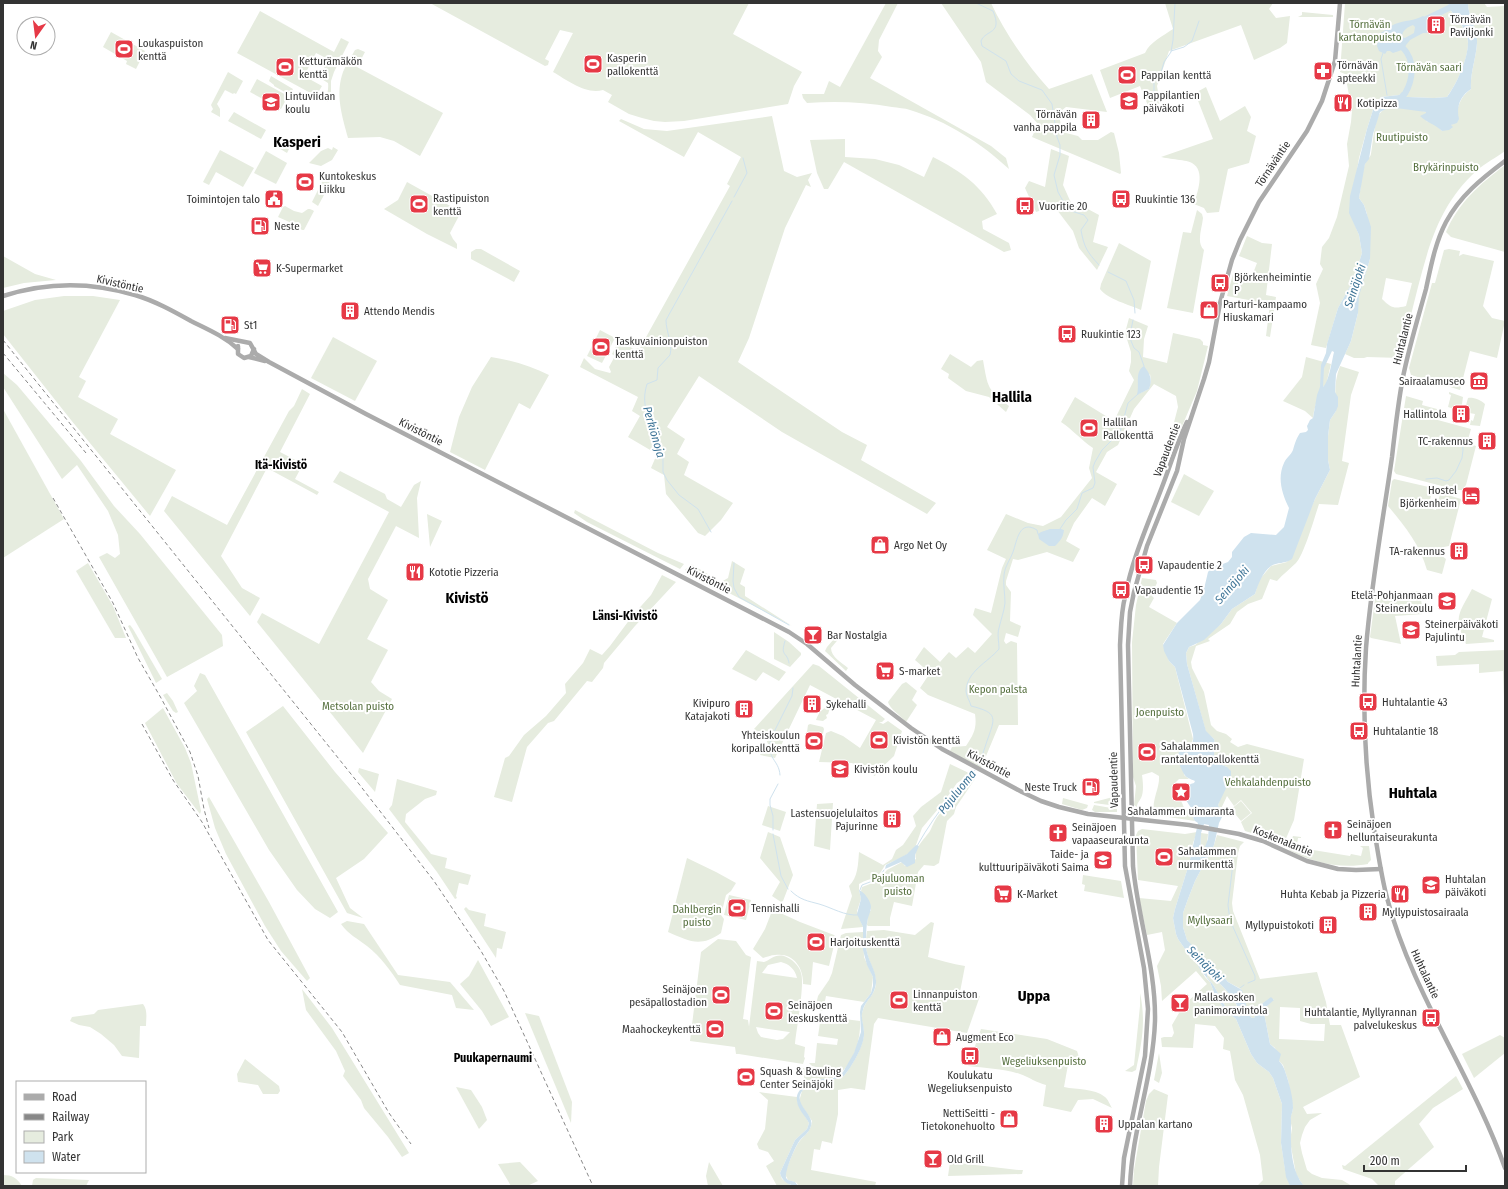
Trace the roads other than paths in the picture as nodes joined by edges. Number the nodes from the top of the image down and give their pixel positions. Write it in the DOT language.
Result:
graph roads {
  1 [pos="1340,3"];
  2 [pos="1505,161"];
  3 [pos="3,296"];
  4 [pos="1214,335"];
  5 [pos="225,338"];
  6 [pos="242,342"];
  7 [pos="238,349"];
  8 [pos="254,349"];
  9 [pos="249,357"];
  10 [pos="269,362"];
  11 [pos="1194,406"];
  12 [pos="1124,818"];
  13 [pos="1131,818"];
  14 [pos="1381,869"];
  15 [pos="1505,1168"];
  16 [pos="1122,1186"];
  17 [pos="1130,1186"];
  1 -- 4 [label="main road, Törnäväntie"];
  2 -- 14 [label="main road, Huhtalantie"];
  3 -- 5 [label="main road, Kivistöntie"];
  4 -- 11 [label="main road, Vapaudentie"];
  5 -- 6 [label="main road, Kivistöntie"];
  5 -- 7 [label="main road, Kivistöntie"];
  6 -- 7 [label="main road"];
  6 -- 8 [label="main road"];
  7 -- 9 [label="main road"];
  8 -- 9 [label="main road"];
  8 -- 10 [label="main road, Kivistöntie"];
  9 -- 10 [label="main road, Kivistöntie"];
  10 -- 12 [label="main road, Kivistöntie"];
  11 -- 12 [label="main road, Vapaudentie"];
  11 -- 13 [label="main road, Vapaudentie"];
  12 -- 13 [label="main road, Kivistöntie"];
  12 -- 16 [label="main road, Vapaudentie"];
  13 -- 14 [label="main road, Koskenalantie"];
  13 -- 17 [label="main road, Vapaudentie"];
  14 -- 15 [label="main road, Huhtalantie"];
}
